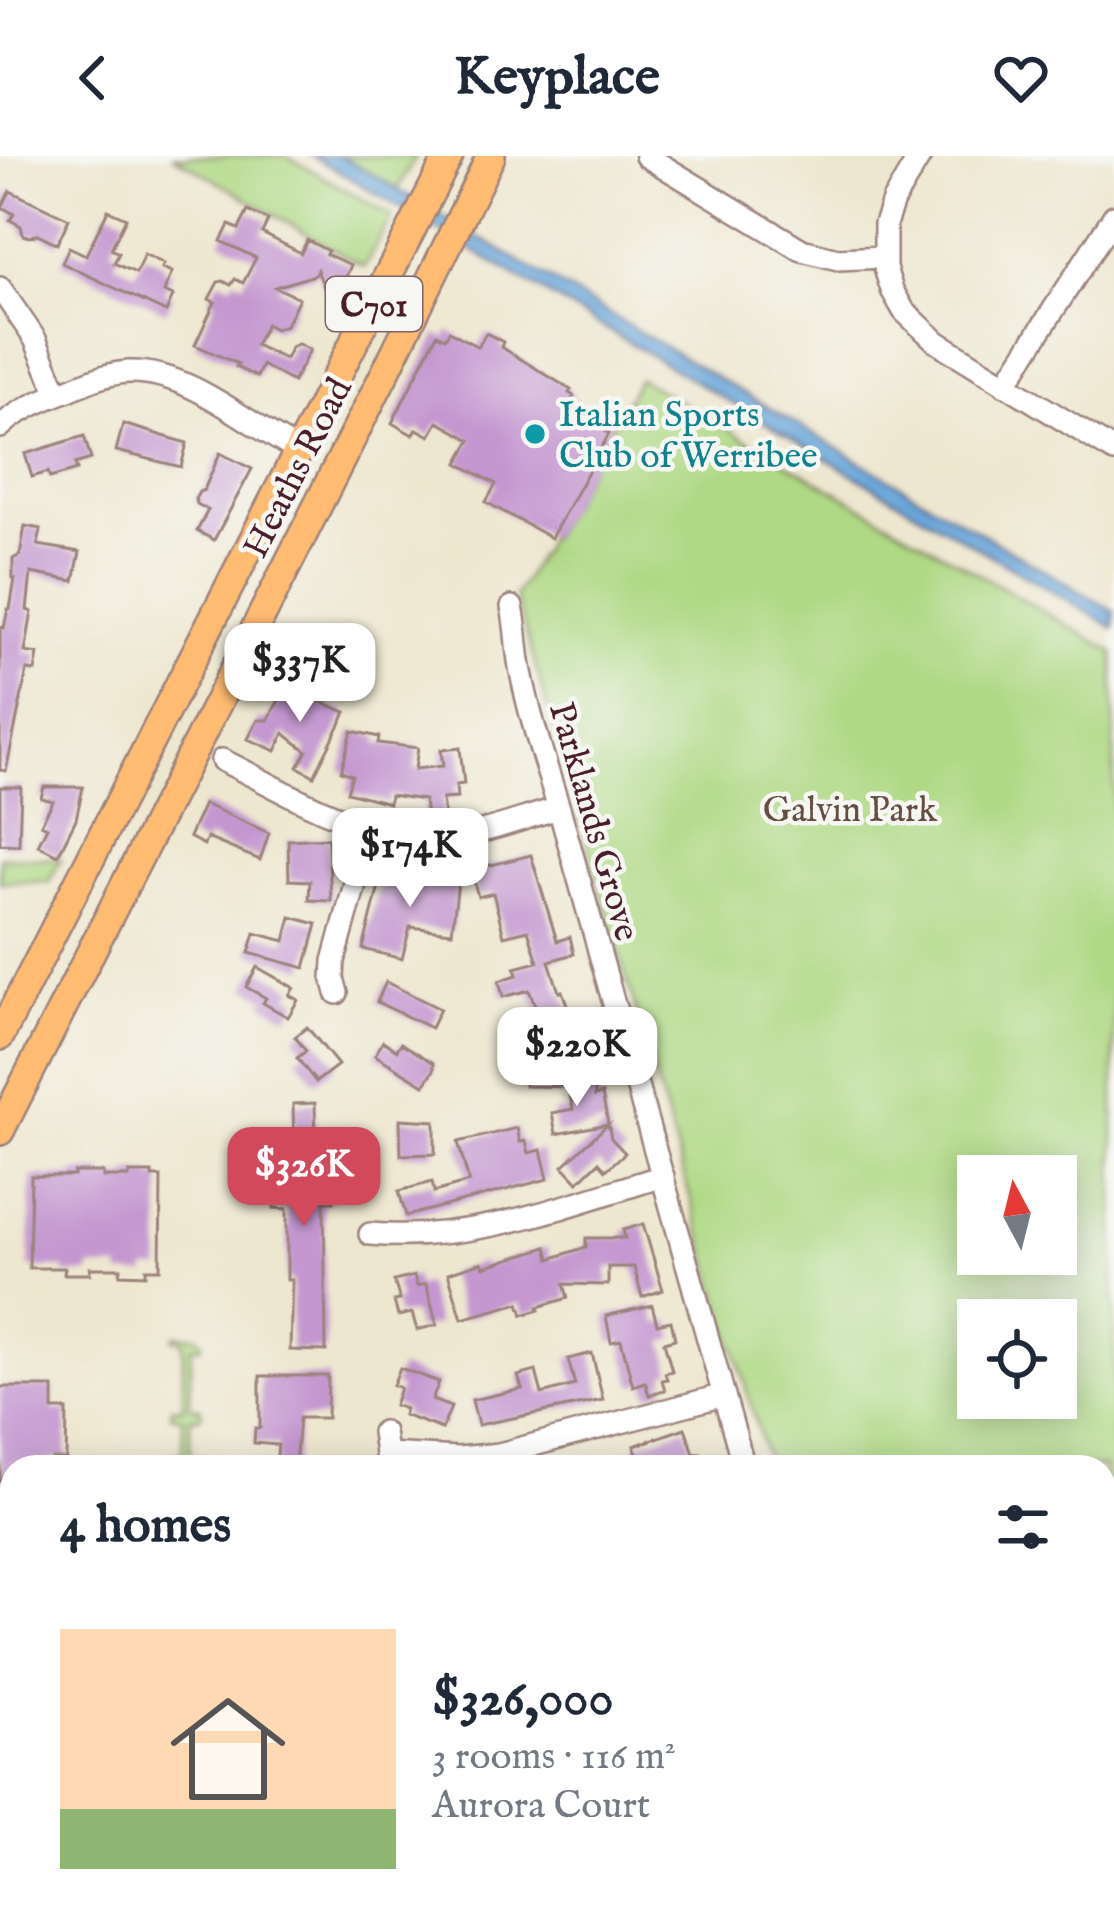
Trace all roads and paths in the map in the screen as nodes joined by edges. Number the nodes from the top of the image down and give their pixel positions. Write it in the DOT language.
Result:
graph roads {
  1 [pos="449,156"];
  2 [pos="491,156"];
  3 [pos="646,156"];
  4 [pos="920,156"];
  5 [pos="1114,216"];
  6 [pos="884,257"];
  7 [pos="0,288"];
  8 [pos="1005,385"];
  9 [pos="58,394"];
  10 [pos="0,427"];
  11 [pos="302,446"];
  12 [pos="1114,451"];
  13 [pos="338,465"];
  14 [pos="512,607"];
  15 [pos="222,760"];
  16 [pos="560,808"];
  17 [pos="370,830"];
  18 [pos="337,993"];
  19 [pos="0,1036"];
  20 [pos="0,1131"];
  21 [pos="663,1176"];
  22 [pos="370,1234"];
  23 [pos="724,1395"];
  24 [pos="383,1432"];
  25 [pos="404,1455"];
  26 [pos="489,1455"];
  27 [pos="741,1455"];
  1 -- 11 [label="main road, Heaths Road / C701"];
  2 -- 13 [label="main road, Heaths Road / C701"];
  3 -- 6 [label="street"];
  4 -- 6 [label="street"];
  5 -- 8 [label="street"];
  6 -- 8 [label="street"];
  7 -- 9 [label="street"];
  8 -- 12 [label="street"];
  9 -- 10 [label="street"];
  9 -- 11 [label="street"];
  11 -- 13 [label="main road"];
  11 -- 19 [label="main road, Heaths Road / C701"];
  13 -- 20 [label="main road, Heaths Road / C701"];
  14 -- 16 [label="street, Parklands Grove"];
  15 -- 17 [label="street"];
  16 -- 17 [label="street"];
  16 -- 21 [label="street, Parklands Grove"];
  17 -- 18 [label="street"];
  21 -- 22 [label="street"];
  21 -- 23 [label="street, Parklands Grove"];
  23 -- 26 [label="street"];
  23 -- 27 [label="street, Parklands Grove"];
  24 -- 25 [label="street"];
}
